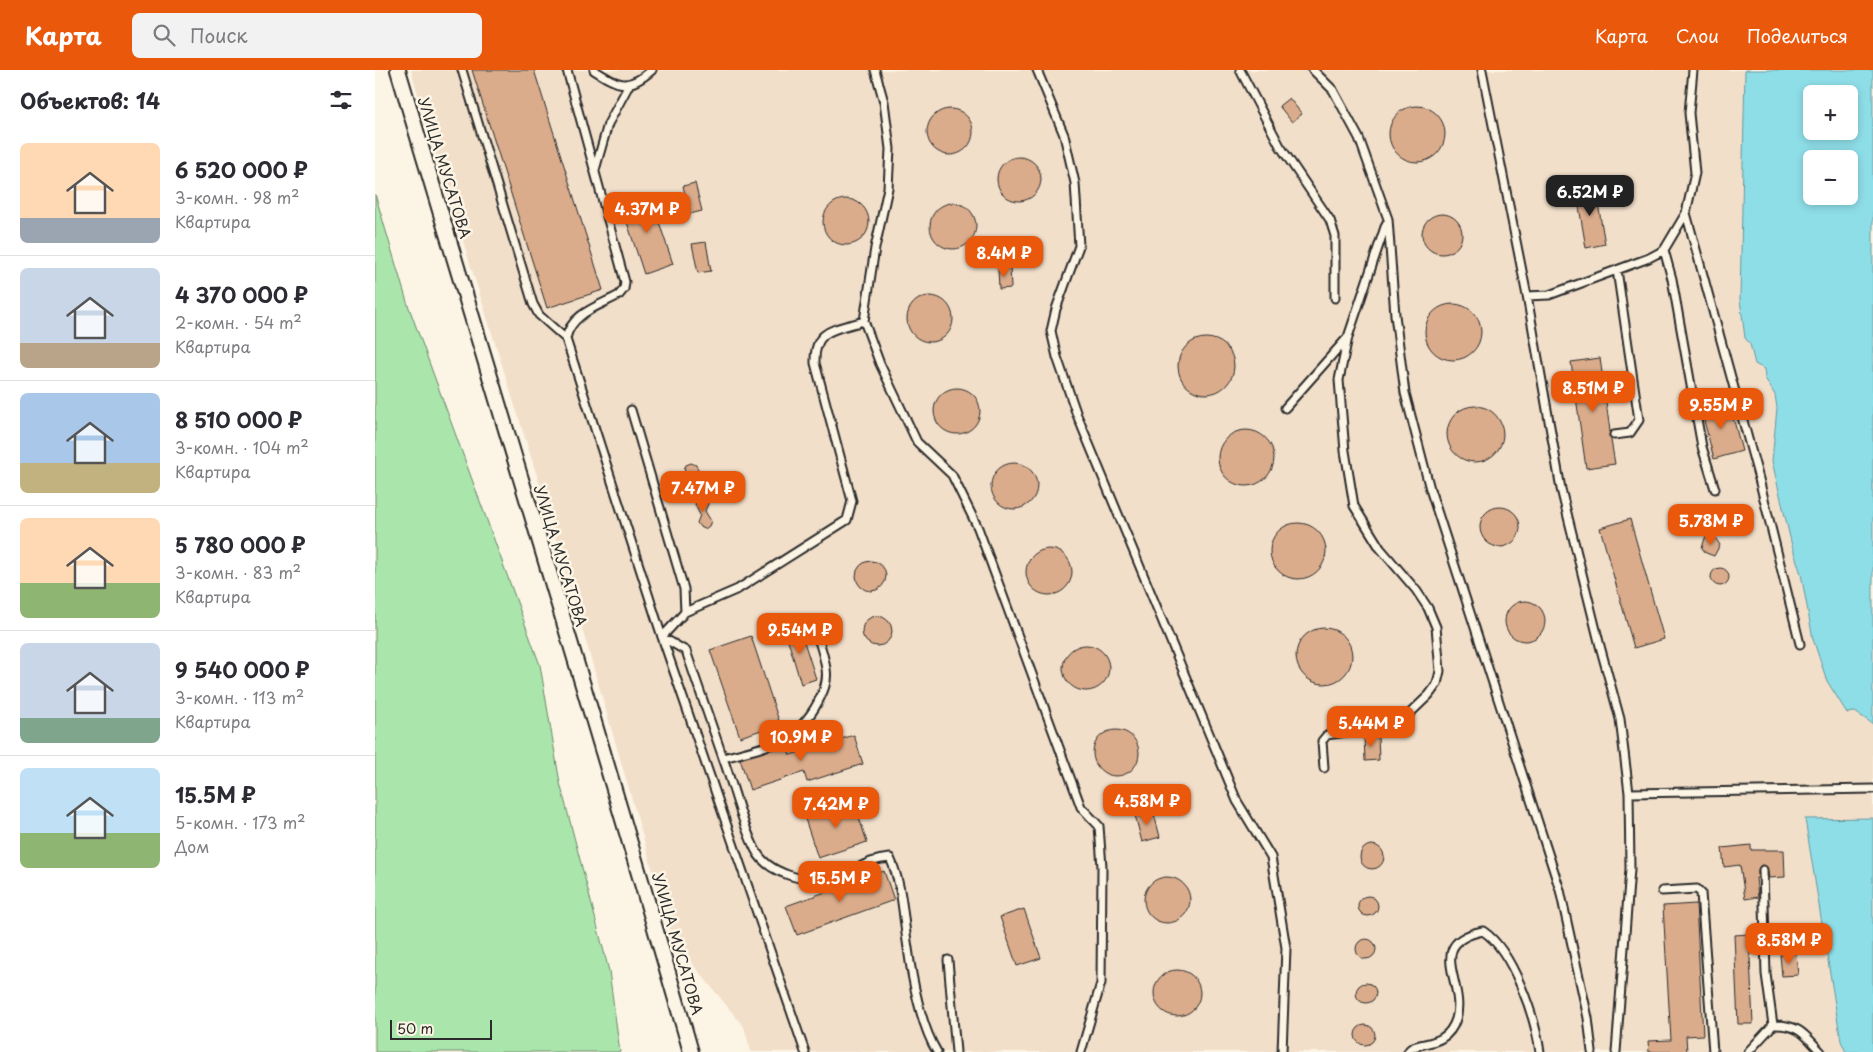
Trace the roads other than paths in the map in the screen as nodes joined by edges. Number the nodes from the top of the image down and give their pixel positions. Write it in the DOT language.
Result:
graph roads {
  1 [pos="398,70"];
  2 [pos="462,70"];
  3 [pos="567,70"];
  4 [pos="594,70"];
  5 [pos="652,70"];
  6 [pos="875,70"];
  7 [pos="1037,70"];
  8 [pos="1240,70"];
  9 [pos="1313,70"];
  10 [pos="1482,70"];
  11 [pos="1693,70"];
  12 [pos="629,85"];
  13 [pos="595,170"];
  14 [pos="1686,213"];
  15 [pos="1388,219"];
  16 [pos="1663,250"];
  17 [pos="1617,270"];
  18 [pos="1527,296"];
  19 [pos="1335,298"];
  20 [pos="864,321"];
  21 [pos="1348,337"];
  22 [pos="565,339"];
  23 [pos="1285,408"];
  24 [pos="631,410"];
  25 [pos="1614,435"];
  26 [pos="1715,489"];
  27 [pos="685,612"];
  28 [pos="812,621"];
  29 [pos="662,637"];
  30 [pos="1800,644"];
  31 [pos="723,758"];
  32 [pos="1324,768"];
  33 [pos="1873,789"];
  34 [pos="1629,793"];
  35 [pos="1763,870"];
  36 [pos="1661,891"];
  37 [pos="948,960"];
  38 [pos="1773,1025"];
  39 [pos="691,1052"];
  40 [pos="805,1052"];
  41 [pos="937,1052"];
  42 [pos="957,1052"];
  43 [pos="1081,1052"];
  44 [pos="1282,1052"];
  45 [pos="1408,1052"];
  46 [pos="1540,1052"];
  47 [pos="1591,1052"];
  48 [pos="1616,1052"];
  49 [pos="1713,1052"];
  50 [pos="1747,1052"];
  51 [pos="1821,1052"];
  1 -- 39 [label="street, УЛИЦА МУСАТОВА"];
  2 -- 22 [label="lane"];
  3 -- 13 [label="lane"];
  4 -- 12 [label="lane"];
  5 -- 12 [label="lane"];
  6 -- 20 [label="lane"];
  7 -- 44 [label="lane"];
  8 -- 19 [label="lane"];
  9 -- 15 [label="lane"];
  10 -- 18 [label="lane"];
  11 -- 14 [label="lane"];
  12 -- 13 [label="lane"];
  13 -- 22 [label="lane"];
  14 -- 16 [label="lane"];
  14 -- 30 [label="lane"];
  15 -- 21 [label="lane"];
  15 -- 47 [label="lane"];
  16 -- 17 [label="lane"];
  16 -- 26 [label="lane"];
  17 -- 18 [label="lane"];
  17 -- 25 [label="lane"];
  18 -- 34 [label="lane"];
  20 -- 27 [label="lane"];
  20 -- 43 [label="lane"];
  21 -- 23 [label="lane"];
  21 -- 32 [label="lane"];
  22 -- 29 [label="lane"];
  24 -- 27 [label="lane"];
  27 -- 29 [label="lane"];
  28 -- 31 [label="lane"];
  29 -- 31 [label="lane"];
  29 -- 40 [label="lane"];
  31 -- 41 [label="lane"];
  33 -- 34 [label="lane"];
  34 -- 48 [label="lane"];
  35 -- 38 [label="lane"];
  36 -- 49 [label="lane"];
  37 -- 42 [label="lane"];
  38 -- 50 [label="lane"];
  38 -- 51 [label="lane"];
  45 -- 46 [label="lane"];
}
